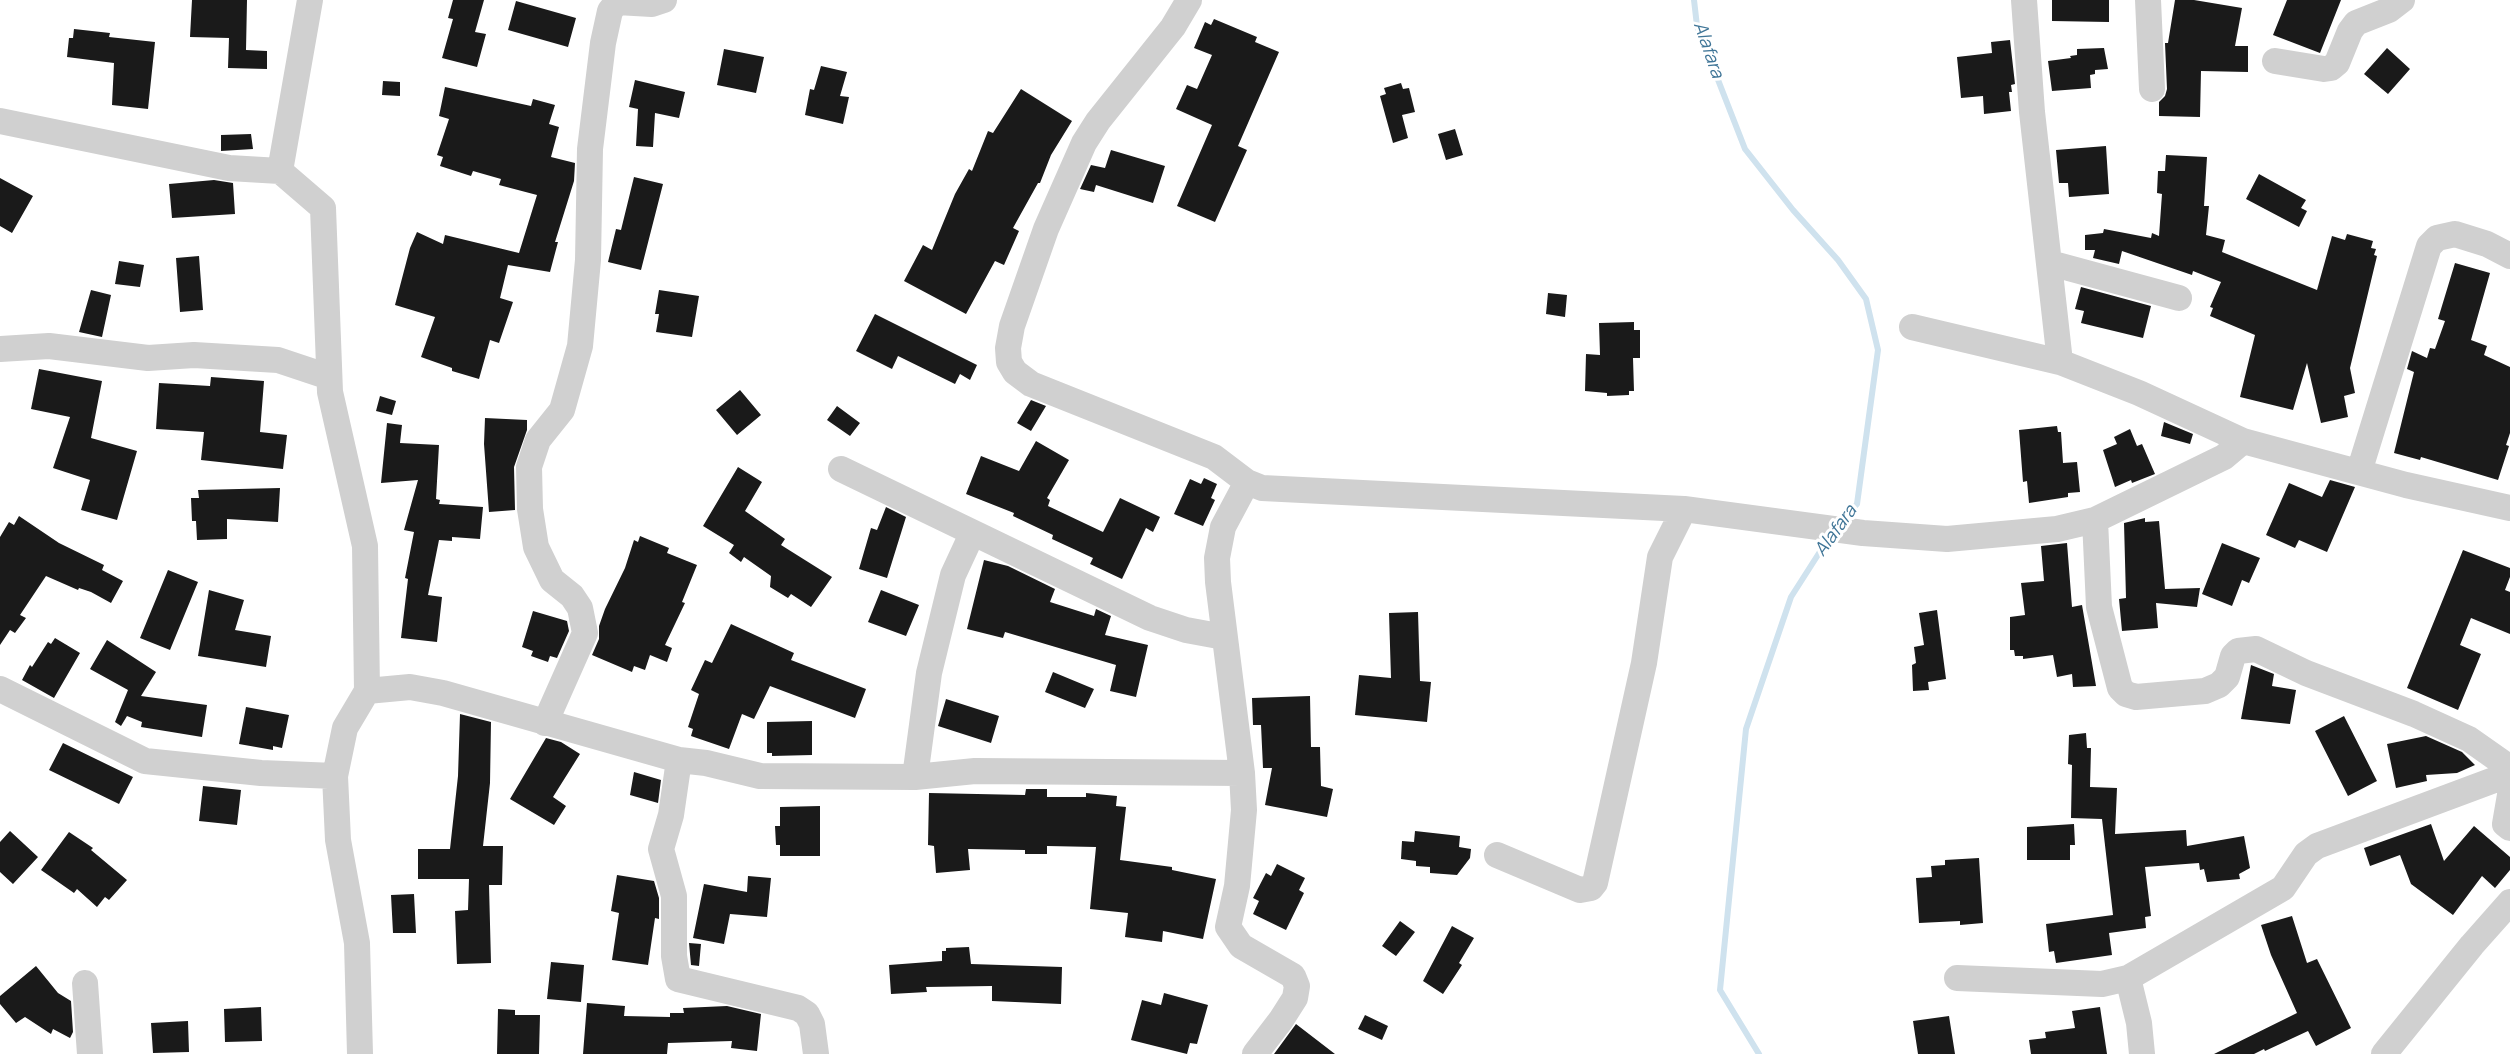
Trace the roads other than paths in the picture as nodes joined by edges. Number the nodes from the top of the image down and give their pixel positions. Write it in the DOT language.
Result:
graph roads {
  1 [pos="310,0"];
  2 [pos="664,0"];
  3 [pos="1189,0"];
  4 [pos="2024,0"];
  5 [pos="2148,0"];
  6 [pos="2402,0"];
  7 [pos="2275,61"];
  8 [pos="2152,89"];
  9 [pos="0,121"];
  10 [pos="280,171"];
  11 [pos="2510,256"];
  12 [pos="2050,263"];
  13 [pos="2179,298"];
  14 [pos="1912,327"];
  15 [pos="0,349"];
  16 [pos="2060,362"];
  17 [pos="329,376"];
  18 [pos="2243,441"];
  19 [pos="841,470"];
  20 [pos="2359,472"];
  21 [pos="1247,482"];
  22 [pos="2510,508"];
  23 [pos="1684,509"];
  24 [pos="2095,520"];
  25 [pos="972,534"];
  26 [pos="1224,638"];
  27 [pos="0,689"];
  28 [pos="368,691"];
  29 [pos="545,723"];
  30 [pos="679,760"];
  31 [pos="2510,768"];
  32 [pos="1242,773"];
  33 [pos="2510,774"];
  34 [pos="335,776"];
  35 [pos="915,777"];
  36 [pos="2510,795"];
  37 [pos="2510,828"];
  38 [pos="1497,855"];
  39 [pos="2510,902"];
  40 [pos="1957,978"];
  41 [pos="2128,978"];
  42 [pos="85,983"];
  43 [pos="90,1054"];
  44 [pos="360,1054"];
  45 [pos="816,1054"];
  46 [pos="1255,1054"];
  47 [pos="2142,1054"];
  48 [pos="2384,1054"];
  1 -- 10 [label="street"];
  2 -- 29 [label="street"];
  3 -- 21 [label="street"];
  4 -- 12 [label="street"];
  5 -- 8 [label="street"];
  6 -- 7 [label="street"];
  9 -- 10 [label="street"];
  10 -- 17 [label="street"];
  11 -- 20 [label="street"];
  12 -- 13 [label="street"];
  12 -- 16 [label="street"];
  14 -- 16 [label="street"];
  15 -- 17 [label="street"];
  16 -- 18 [label="street"];
  17 -- 28 [label="street"];
  18 -- 20 [label="street"];
  18 -- 24 [label="street"];
  19 -- 25 [label="street"];
  20 -- 22 [label="street"];
  21 -- 23 [label="street"];
  21 -- 26 [label="street"];
  23 -- 24 [label="street"];
  23 -- 38 [label="street"];
  24 -- 31 [label="street"];
  25 -- 26 [label="street"];
  25 -- 35 [label="street"];
  26 -- 32 [label="street"];
  27 -- 34 [label="street"];
  28 -- 29 [label="street"];
  28 -- 34 [label="street"];
  29 -- 30 [label="street"];
  30 -- 35 [label="street"];
  30 -- 45 [label="street"];
  32 -- 35 [label="street"];
  32 -- 46 [label="street"];
  33 -- 41 [label="street"];
  34 -- 44 [label="street"];
  36 -- 37 [label="street"];
  39 -- 48 [label="street"];
  40 -- 41 [label="street"];
  41 -- 47 [label="street"];
  42 -- 43 [label="street"];
}
